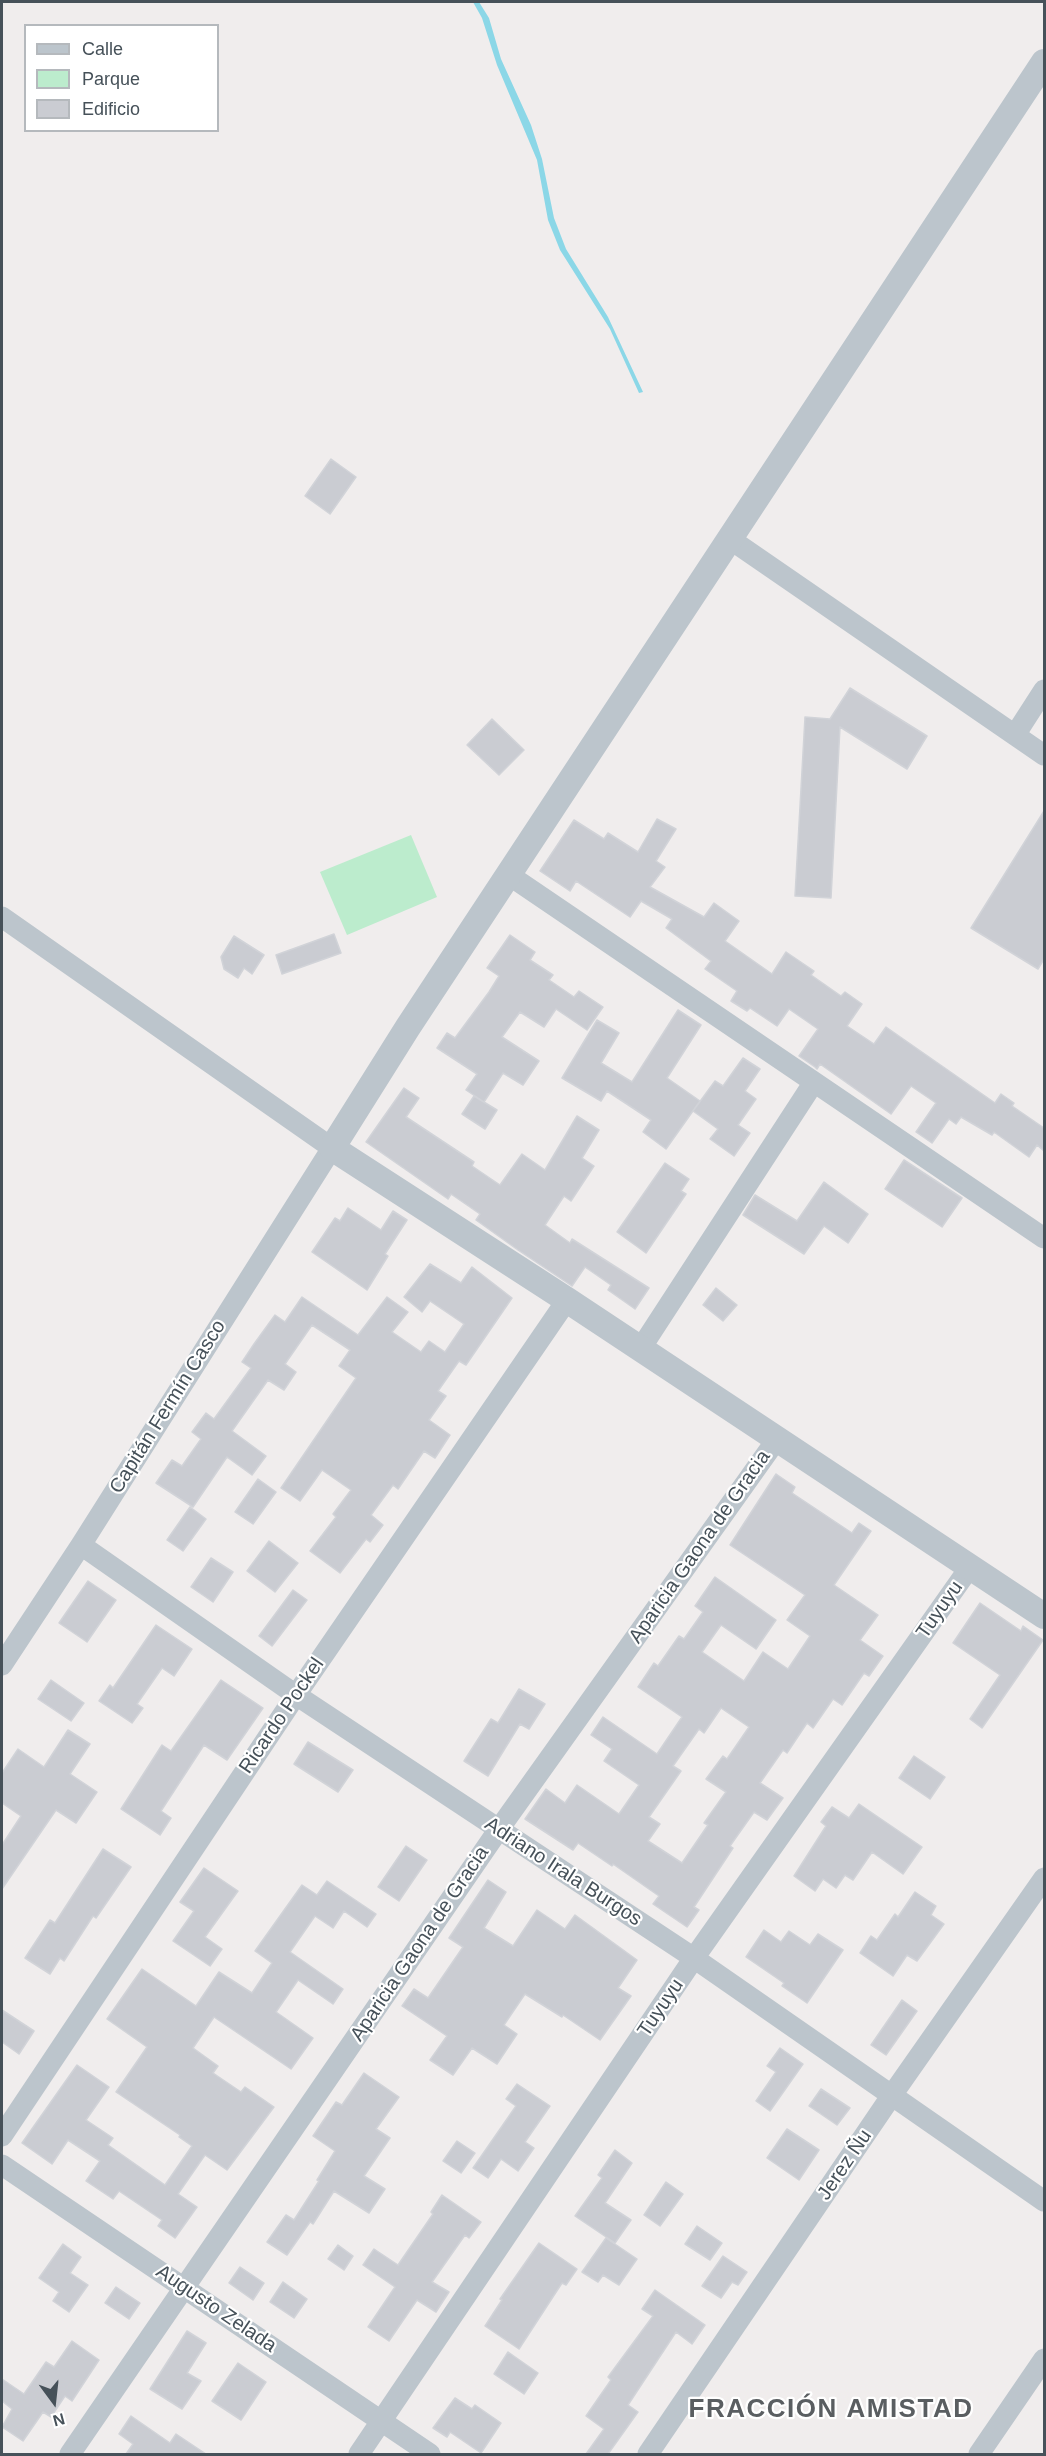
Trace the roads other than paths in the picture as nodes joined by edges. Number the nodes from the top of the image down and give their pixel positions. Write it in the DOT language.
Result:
graph roads {
  1 [pos="1044,62"];
  2 [pos="730,539"];
  3 [pos="1044,690"];
  4 [pos="1015,735"];
  5 [pos="1044,755"];
  6 [pos="509,875"];
  7 [pos="2,917"];
  8 [pos="814,1082"];
  9 [pos="332,1148"];
  10 [pos="1044,1238"];
  11 [pos="567,1300"];
  12 [pos="641,1348"];
  13 [pos="777,1438"];
  14 [pos="81,1545"];
  15 [pos="970,1567"];
  16 [pos="1044,1616"];
  17 [pos="2,1665"];
  18 [pos="296,1695"];
  19 [pos="499,1829"];
  20 [pos="1044,1878"];
  21 [pos="694,1959"];
  22 [pos="892,2095"];
  23 [pos="2,2136"];
  24 [pos="2,2165"];
  25 [pos="1044,2201"];
  26 [pos="185,2288"];
  27 [pos="1044,2359"];
  28 [pos="382,2421"];
  29 [pos="70,2454"];
  30 [pos="359,2454"];
  31 [pos="430,2454"];
  32 [pos="648,2454"];
  33 [pos="979,2454"];
  1 -- 2 [label="street"];
  2 -- 4 [label="street"];
  2 -- 6 [label="street"];
  3 -- 4 [label="street"];
  4 -- 5 [label="street"];
  6 -- 8 [label="street"];
  6 -- 9 [label="street"];
  7 -- 9 [label="street"];
  8 -- 10 [label="street"];
  8 -- 12 [label="street"];
  9 -- 11 [label="street"];
  9 -- 14 [label="street, Capitán Fermín Casco"];
  11 -- 12 [label="street"];
  11 -- 18 [label="street, Ricardo Pockel"];
  12 -- 13 [label="street"];
  13 -- 15 [label="street"];
  13 -- 19 [label="street, Aparicia Gaona de Gracia"];
  14 -- 17 [label="street, Capitán Fermín Casco"];
  14 -- 18 [label="street, Adriano Irala Burgos"];
  15 -- 16 [label="street"];
  15 -- 21 [label="street, Tuyuyu"];
  18 -- 19 [label="street, Adriano Irala Burgos"];
  18 -- 23 [label="street, Ricardo Pockel"];
  19 -- 21 [label="street, Adriano Irala Burgos"];
  19 -- 26 [label="street, Aparicia Gaona de Gracia"];
  20 -- 22 [label="street, Jerez Ñu"];
  21 -- 22 [label="street, Adriano Irala Burgos"];
  21 -- 28 [label="street, Tuyuyu"];
  22 -- 25 [label="street, Adriano Irala Burgos"];
  22 -- 32 [label="street, Jerez Ñu"];
  24 -- 26 [label="street, Augusto Zelada"];
  26 -- 28 [label="street, Augusto Zelada"];
  26 -- 29 [label="street, Aparicia Gaona de Gracia"];
  27 -- 33 [label="street"];
  28 -- 30 [label="street, Tuyuyu"];
  28 -- 31 [label="street, Augusto Zelada"];
}
